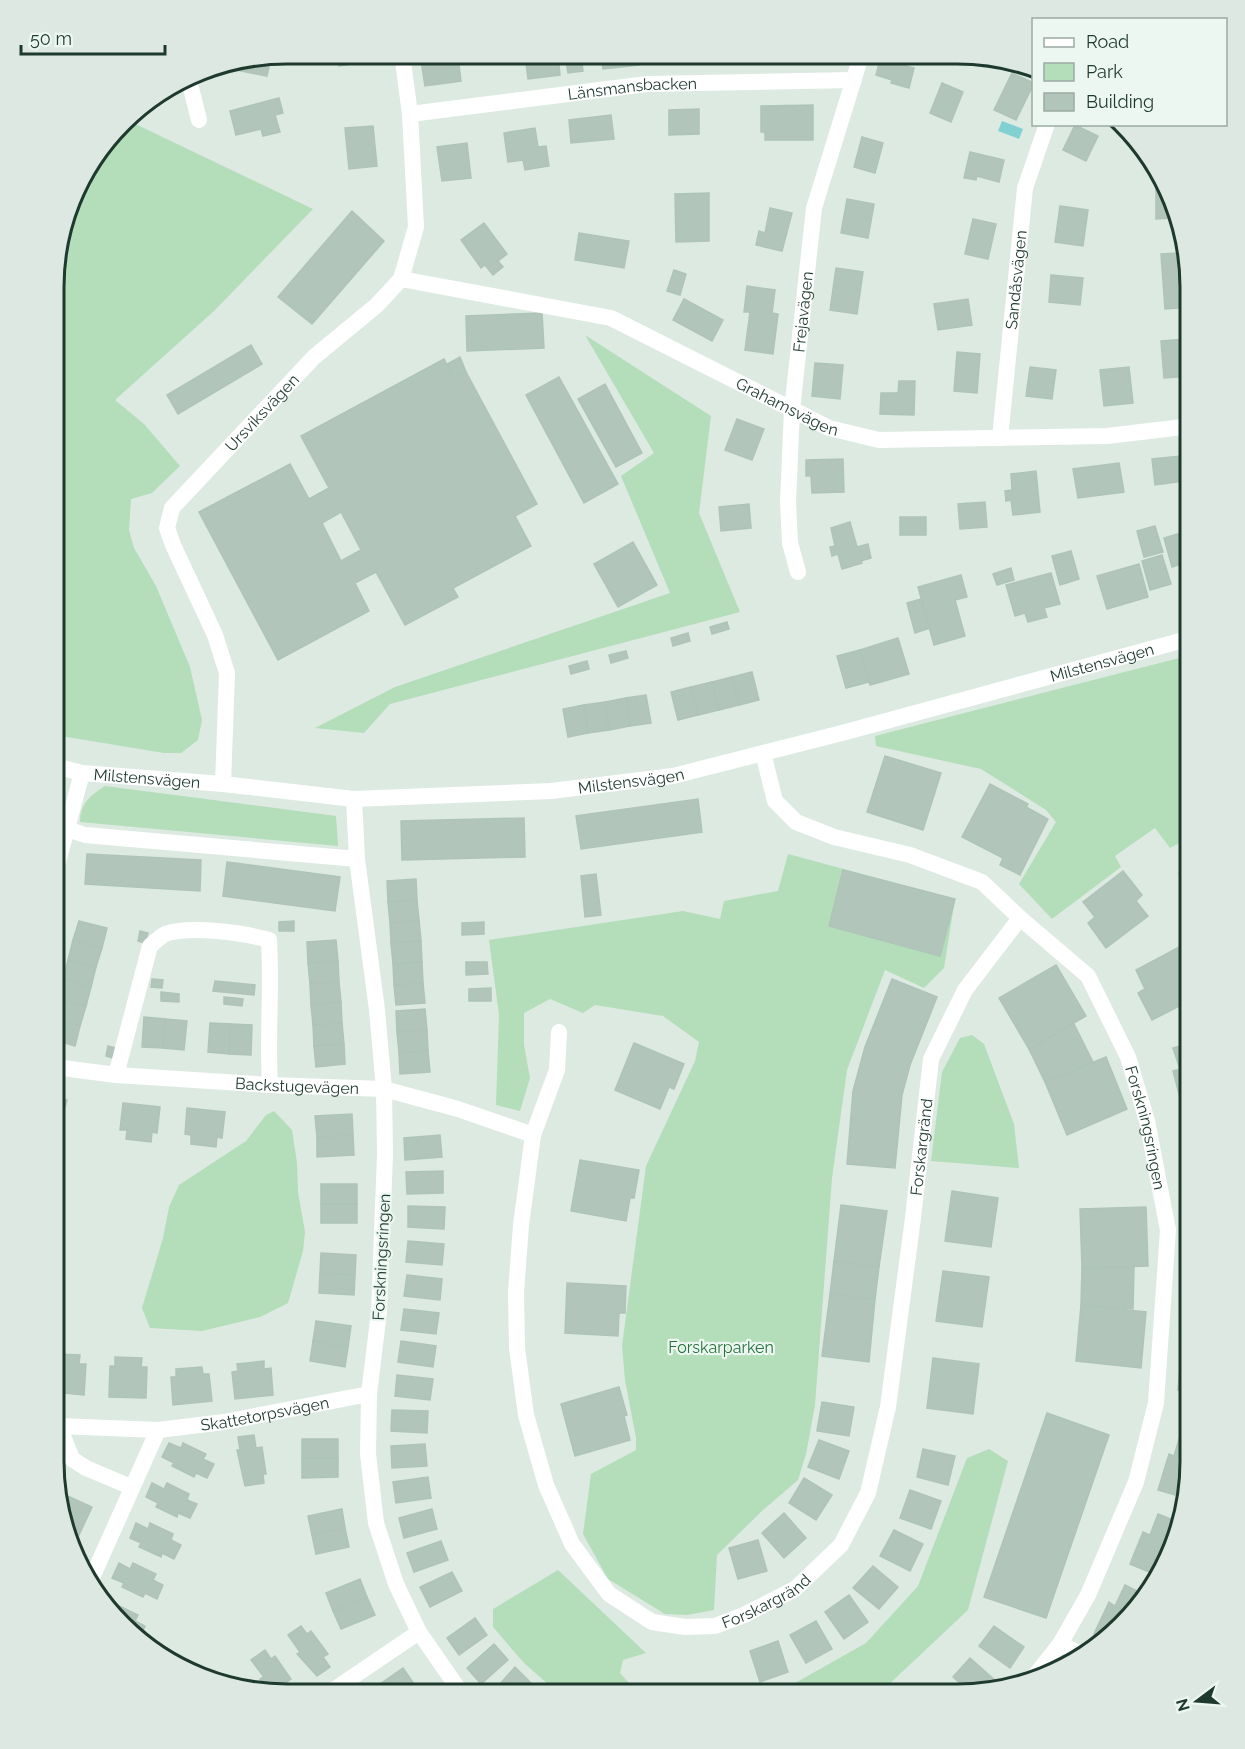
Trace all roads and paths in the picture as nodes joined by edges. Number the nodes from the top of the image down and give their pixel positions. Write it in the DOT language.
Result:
graph roads {
  1 [pos="404,64"];
  2 [pos="859,64"];
  3 [pos="854,80"];
  4 [pos="191,87"];
  5 [pos="411,114"];
  6 [pos="199,120"];
  7 [pos="1046,126"];
  8 [pos="401,279"];
  9 [pos="792,410"];
  10 [pos="1180,427"];
  11 [pos="1000,438"];
  12 [pos="798,572"];
  13 [pos="1180,641"];
  14 [pos="763,753"];
  15 [pos="64,768"];
  16 [pos="82,772"];
  17 [pos="223,784"];
  18 [pos="354,799"];
  19 [pos="67,829"];
  20 [pos="64,840"];
  21 [pos="357,859"];
  22 [pos="1020,918"];
  23 [pos="559,1032"];
  24 [pos="64,1068"];
  25 [pos="116,1075"];
  26 [pos="270,1085"];
  27 [pos="384,1089"];
  28 [pos="533,1135"];
  29 [pos="369,1394"];
  30 [pos="64,1426"];
  31 [pos="158,1430"];
  32 [pos="64,1439"];
  33 [pos="131,1487"];
  34 [pos="94,1573"];
  35 [pos="419,1632"];
  36 [pos="1060,1644"];
  37 [pos="1075,1651"];
  38 [pos="1040,1669"];
  39 [pos="342,1684"];
  40 [pos="455,1684"];
  1 -- 5 [label="street, Ursviksvägen"];
  2 -- 3 [label="street, Frejavägen"];
  3 -- 5 [label="street, Länsmansbacken"];
  3 -- 9 [label="street, Frejavägen"];
  4 -- 6 [label="street"];
  5 -- 8 [label="street, Ursviksvägen"];
  7 -- 11 [label="street, Sandåsvägen"];
  8 -- 9 [label="street, Grahamsvägen"];
  8 -- 17 [label="street, Ursviksvägen"];
  9 -- 11 [label="street, Grahamsvägen"];
  9 -- 12 [label="street, Frejavägen"];
  10 -- 11 [label="street, Grahamsvägen"];
  13 -- 14 [label="street, Milstensvägen"];
  14 -- 18 [label="street, Milstensvägen"];
  14 -- 22 [label="street, Forskningsringen"];
  15 -- 16 [label="street, Milstensvägen"];
  16 -- 17 [label="street, Milstensvägen"];
  16 -- 19 [label="street"];
  17 -- 18 [label="street, Milstensvägen"];
  18 -- 21 [label="street, Forskningsringen"];
  19 -- 20 [label="street"];
  19 -- 21 [label="street"];
  21 -- 27 [label="street, Forskningsringen"];
  22 -- 28 [label="street, Forskargränd"];
  22 -- 36 [label="street, Forskningsringen"];
  23 -- 28 [label="street, Forskargränd"];
  24 -- 25 [label="street, Backstugevägen"];
  25 -- 26 [label="street, Backstugevägen"];
  25 -- 26 [label="street"];
  26 -- 27 [label="street, Backstugevägen"];
  27 -- 28 [label="street, Backstugevägen"];
  27 -- 29 [label="street, Forskningsringen"];
  29 -- 31 [label="street, Skattetorpsvägen"];
  29 -- 35 [label="street, Forskningsringen"];
  30 -- 31 [label="street, Skattetorpsvägen"];
  31 -- 33 [label="street"];
  32 -- 33 [label="street, Skattetorpsvägen"];
  33 -- 34 [label="street"];
  35 -- 39 [label="street"];
  35 -- 40 [label="street, Forskningsringen"];
  36 -- 37 [label="street"];
  36 -- 38 [label="street, Forskningsringen"];
}
